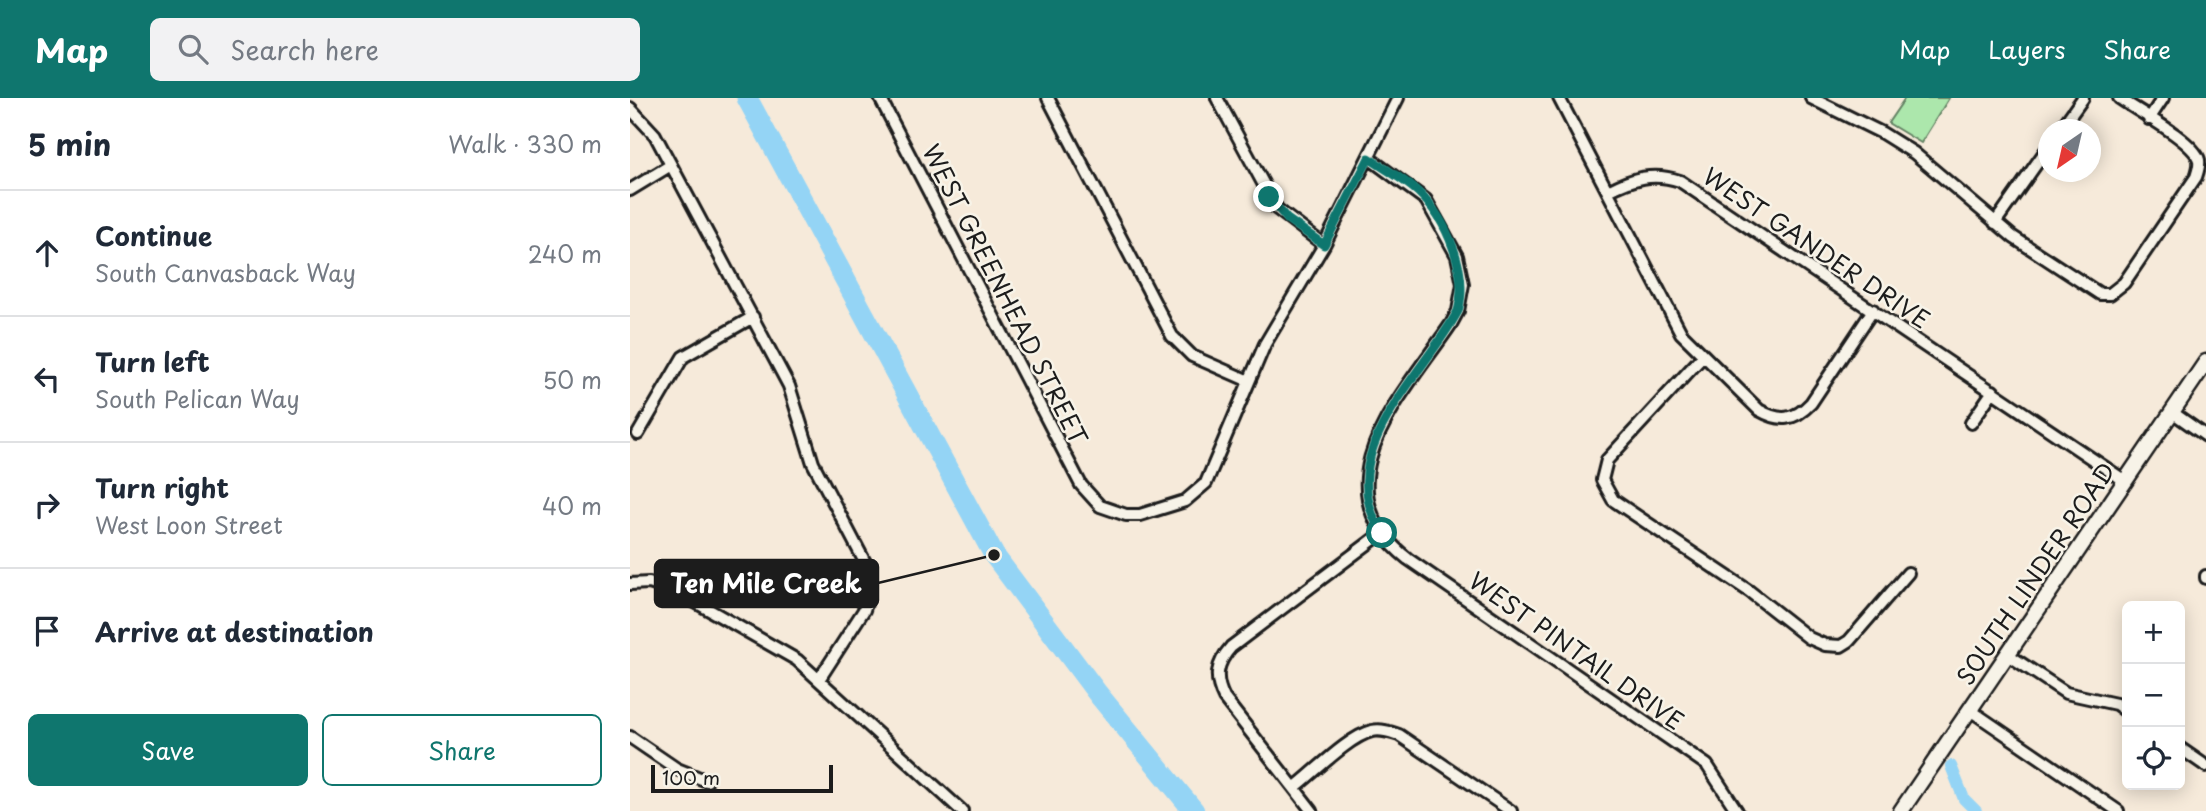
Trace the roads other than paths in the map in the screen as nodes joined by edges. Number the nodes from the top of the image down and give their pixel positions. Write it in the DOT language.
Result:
graph roads {
  1 [pos="880,98"];
  2 [pos="1048,98"];
  3 [pos="1217,98"];
  4 [pos="1398,98"];
  5 [pos="1559,98"];
  6 [pos="1811,98"];
  7 [pos="2083,98"];
  8 [pos="2119,98"];
  9 [pos="2163,98"];
  10 [pos="630,108"];
  11 [pos="2068,119"];
  12 [pos="2149,119"];
  13 [pos="1369,158"];
  14 [pos="2038,162"];
  15 [pos="671,165"];
  16 [pos="630,190"];
  17 [pos="1608,191"];
  18 [pos="1995,223"];
  19 [pos="1324,245"];
  20 [pos="1873,310"];
  21 [pos="752,317"];
  22 [pos="1702,358"];
  23 [pos="2206,362"];
  24 [pos="1249,381"];
  25 [pos="1993,391"];
  26 [pos="2172,412"];
  27 [pos="1971,424"];
  28 [pos="638,434"];
  29 [pos="2206,436"];
  30 [pos="2125,481"];
  31 [pos="1382,533"];
  32 [pos="1908,573"];
  33 [pos="630,584"];
  34 [pos="2007,654"];
  35 [pos="820,678"];
  36 [pos="2122,708"];
  37 [pos="1970,710"];
  38 [pos="630,737"];
  39 [pos="2185,751"];
  40 [pos="2206,766"];
  41 [pos="707,781"];
  42 [pos="1294,788"];
  43 [pos="962,811"];
  44 [pos="1312,811"];
  45 [pos="1511,811"];
  46 [pos="1737,811"];
  47 [pos="1901,811"];
  48 [pos="2118,811"];
  1 -- 24 [label="street, WEST GREENHEAD STREET"];
  2 -- 24 [label="street"];
  3 -- 19 [label="street"];
  4 -- 13 [label="street"];
  5 -- 17 [label="street"];
  6 -- 18 [label="street"];
  7 -- 11 [label="street"];
  8 -- 12 [label="street"];
  9 -- 12 [label="street"];
  10 -- 15 [label="street"];
  12 -- 18 [label="street"];
  13 -- 19 [label="street"];
  13 -- 31 [label="street"];
  14 -- 18 [label="street"];
  15 -- 16 [label="street"];
  15 -- 21 [label="street"];
  17 -- 20 [label="street, WEST GANDER DRIVE"];
  17 -- 22 [label="street"];
  19 -- 24 [label="street"];
  20 -- 22 [label="street"];
  20 -- 25 [label="street, WEST GANDER DRIVE"];
  21 -- 28 [label="street"];
  21 -- 35 [label="street"];
  22 -- 32 [label="street"];
  23 -- 26 [label="street, SOUTH LINDER ROAD"];
  25 -- 27 [label="street"];
  25 -- 30 [label="street, WEST GANDER DRIVE"];
  26 -- 29 [label="street"];
  26 -- 30 [label="street, SOUTH LINDER ROAD"];
  30 -- 34 [label="street, SOUTH LINDER ROAD"];
  31 -- 42 [label="street"];
  31 -- 46 [label="street, WEST PINTAIL DRIVE"];
  33 -- 35 [label="street"];
  34 -- 36 [label="street"];
  34 -- 37 [label="street, SOUTH LINDER ROAD"];
  35 -- 43 [label="street"];
  37 -- 47 [label="street, SOUTH LINDER ROAD"];
  37 -- 48 [label="street"];
  38 -- 41 [label="street"];
  39 -- 40 [label="street"];
  42 -- 44 [label="street"];
  42 -- 45 [label="street"];
}
